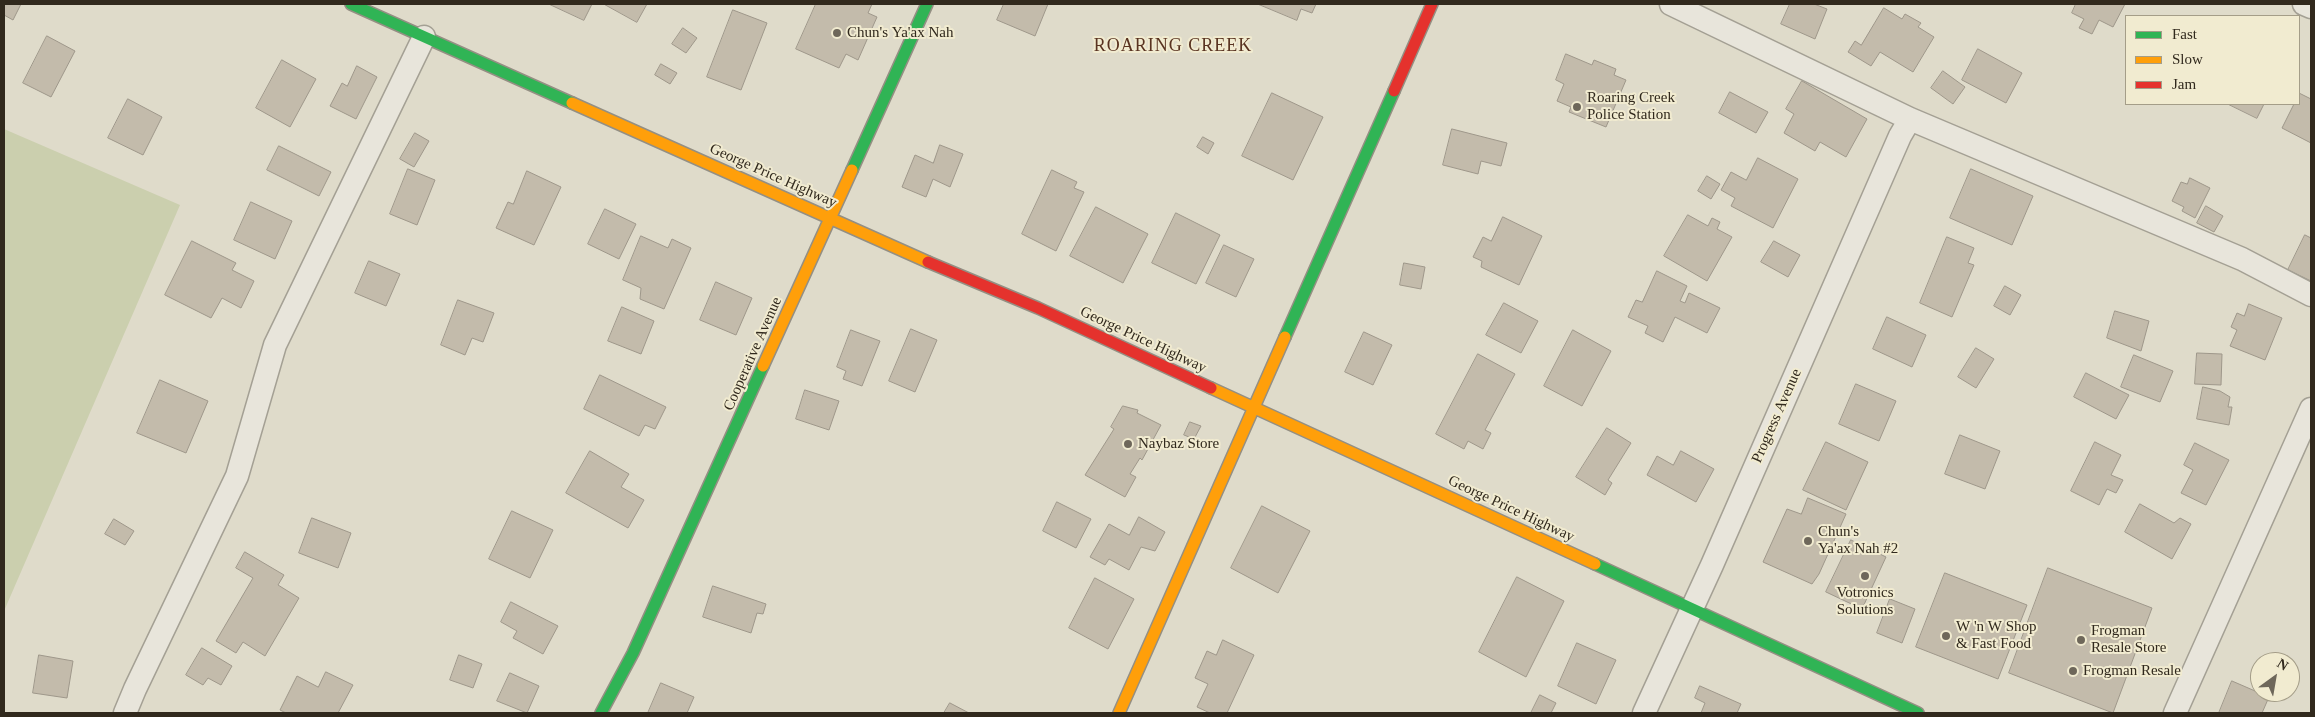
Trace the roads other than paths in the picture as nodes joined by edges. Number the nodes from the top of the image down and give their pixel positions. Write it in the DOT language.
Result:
graph roads {
  1 [pos="351,4"];
  2 [pos="927,4"];
  3 [pos="1432,4"];
  4 [pos="1671,4"];
  5 [pos="2304,4"];
  6 [pos="2311,7"];
  7 [pos="424,37"];
  8 [pos="1910,119"];
  9 [pos="831,219"];
  10 [pos="2311,295"];
  11 [pos="1254,409"];
  12 [pos="2311,409"];
  13 [pos="1692,609"];
  14 [pos="126,713"];
  15 [pos="601,713"];
  16 [pos="1119,713"];
  17 [pos="1644,713"];
  18 [pos="1918,713"];
  19 [pos="2175,713"];
  1 -- 7 [label="main road, George Price Highway"];
  2 -- 9 [label="main road, Cooperative Avenue"];
  3 -- 11 [label="main road"];
  4 -- 8 [label="street"];
  5 -- 6 [label="street"];
  7 -- 9 [label="main road, George Price Highway"];
  7 -- 14 [label="street"];
  8 -- 10 [label="street"];
  8 -- 13 [label="street, Progress Avenue"];
  9 -- 11 [label="main road, George Price Highway"];
  9 -- 15 [label="main road, Cooperative Avenue"];
  11 -- 13 [label="main road, George Price Highway"];
  11 -- 16 [label="main road"];
  12 -- 19 [label="street"];
  13 -- 17 [label="street, Progress Avenue"];
  13 -- 18 [label="main road, George Price Highway"];
}
